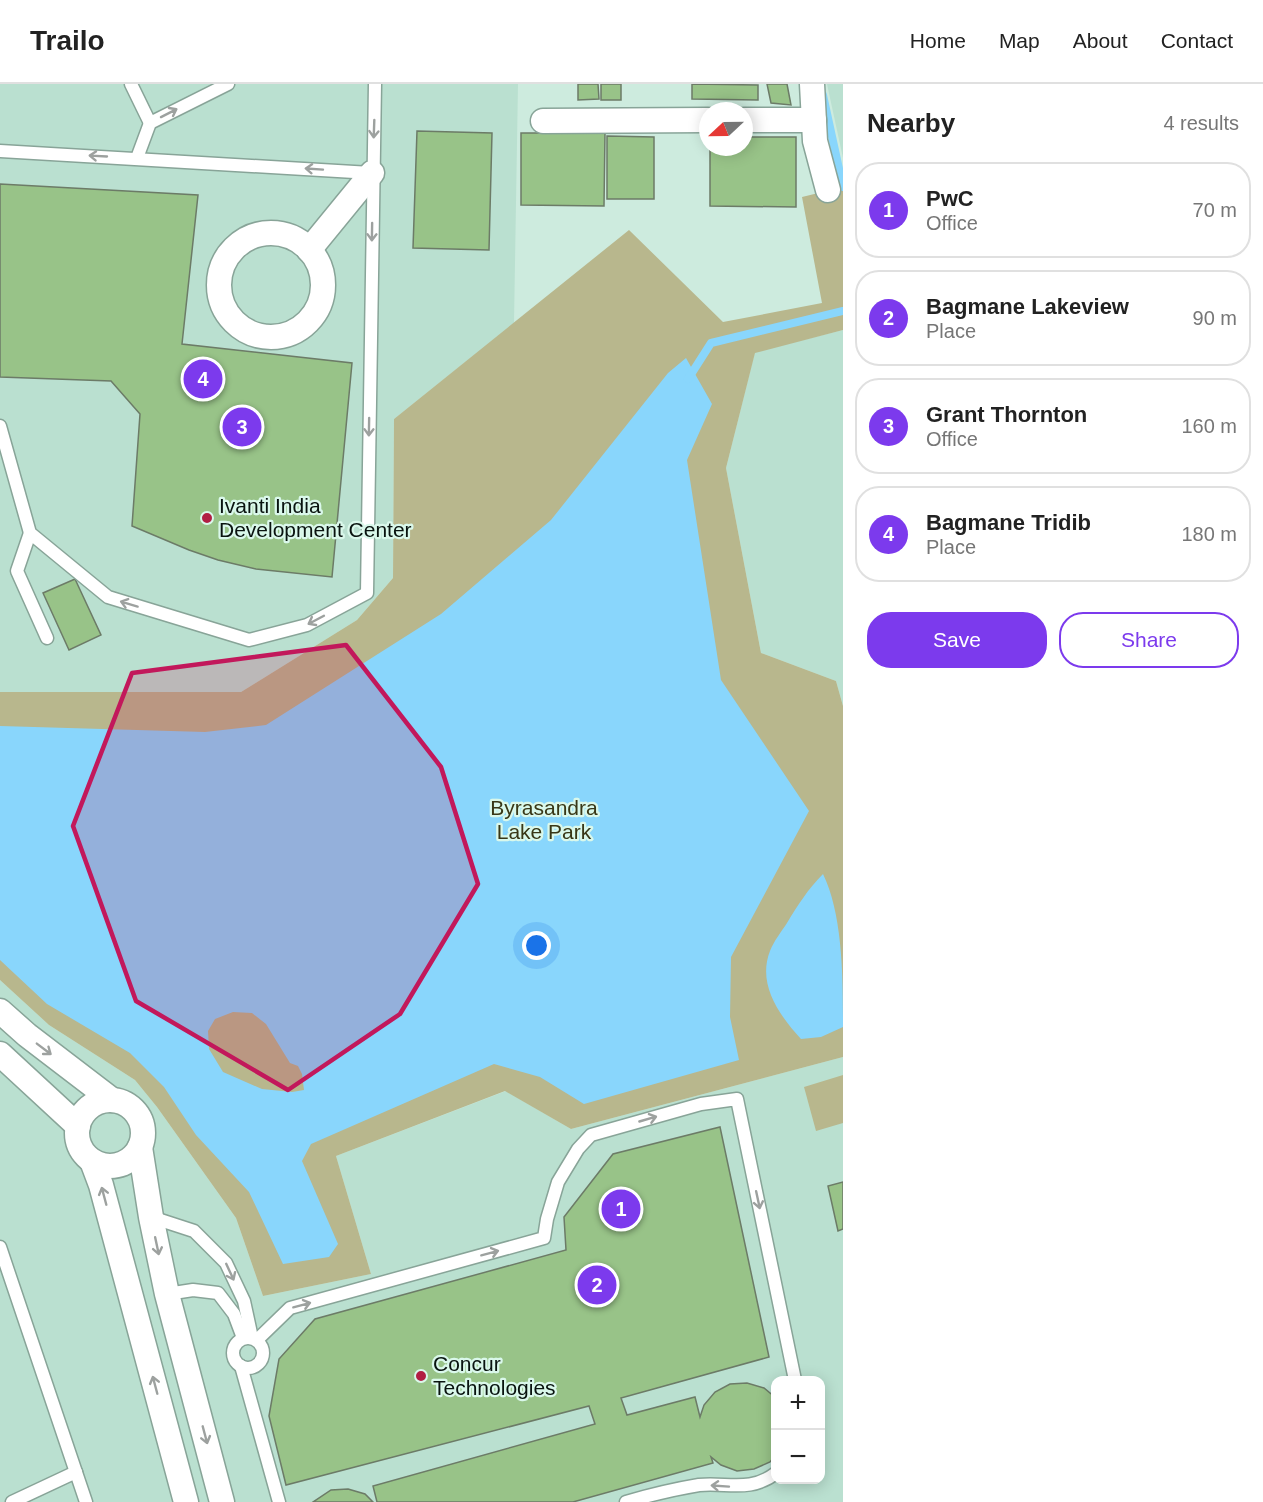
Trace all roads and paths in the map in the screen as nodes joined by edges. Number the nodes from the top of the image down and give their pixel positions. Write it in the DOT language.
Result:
graph roads {
  1 [pos="131,84"];
  2 [pos="228,84"];
  3 [pos="375,84"];
  4 [pos="812,84"];
  5 [pos="699,120"];
  6 [pos="753,120"];
  7 [pos="814,120"];
  8 [pos="543,121"];
  9 [pos="150,123"];
  10 [pos="0,151"];
  11 [pos="137,158"];
  12 [pos="372,173"];
  13 [pos="828,190"];
  14 [pos="309,250"];
  15 [pos="0,426"];
  16 [pos="30,533"];
  17 [pos="47,638"];
  18 [pos="0,1011"];
  19 [pos="0,1054"];
  20 [pos="112,1101"];
  21 [pos="78,1126"];
  22 [pos="140,1147"];
  23 [pos="93,1161"];
  24 [pos="151,1217"];
  25 [pos="0,1247"];
  26 [pos="167,1294"];
  27 [pos="250,1339"];
  28 [pos="241,1366"];
  29 [pos="794,1376"];
  30 [pos="76,1472"];
  31 [pos="771,1475"];
  32 [pos="12,1502"];
  33 [pos="86,1502"];
  34 [pos="186,1502"];
  35 [pos="222,1502"];
  36 [pos="279,1502"];
  37 [pos="627,1502"];
  1 -- 9 [label="lane"];
  9 -- 2 [label="lane, one-way"];
  3 -- 12 [label="lane, one-way"];
  4 -- 7 [label="street"];
  5 -- 8 [label="street"];
  6 -- 7 [label="street"];
  7 -- 13 [label="street"];
  9 -- 11 [label="lane"];
  11 -- 10 [label="lane, one-way"];
  12 -- 11 [label="lane, one-way"];
  12 -- 14 [label="street"];
  12 -- 16 [label="lane, one-way"];
  14 -- 14 [label="street"];
  15 -- 16 [label="lane"];
  16 -- 17 [label="lane"];
  18 -- 20 [label="street, one-way"];
  19 -- 21 [label="street"];
  20 -- 21 [label="street"];
  20 -- 22 [label="street"];
  21 -- 23 [label="street"];
  22 -- 23 [label="street"];
  22 -- 24 [label="street"];
  34 -- 23 [label="street, one-way"];
  24 -- 26 [label="street, one-way"];
  24 -- 27 [label="lane, one-way"];
  25 -- 30 [label="lane"];
  26 -- 27 [label="lane"];
  26 -- 35 [label="street, one-way"];
  27 -- 28 [label="lane"];
  27 -- 28 [label="lane"];
  27 -- 29 [label="lane, one-way"];
  28 -- 36 [label="lane"];
  30 -- 32 [label="lane"];
  30 -- 33 [label="lane"];
  31 -- 37 [label="lane, one-way"];
}
